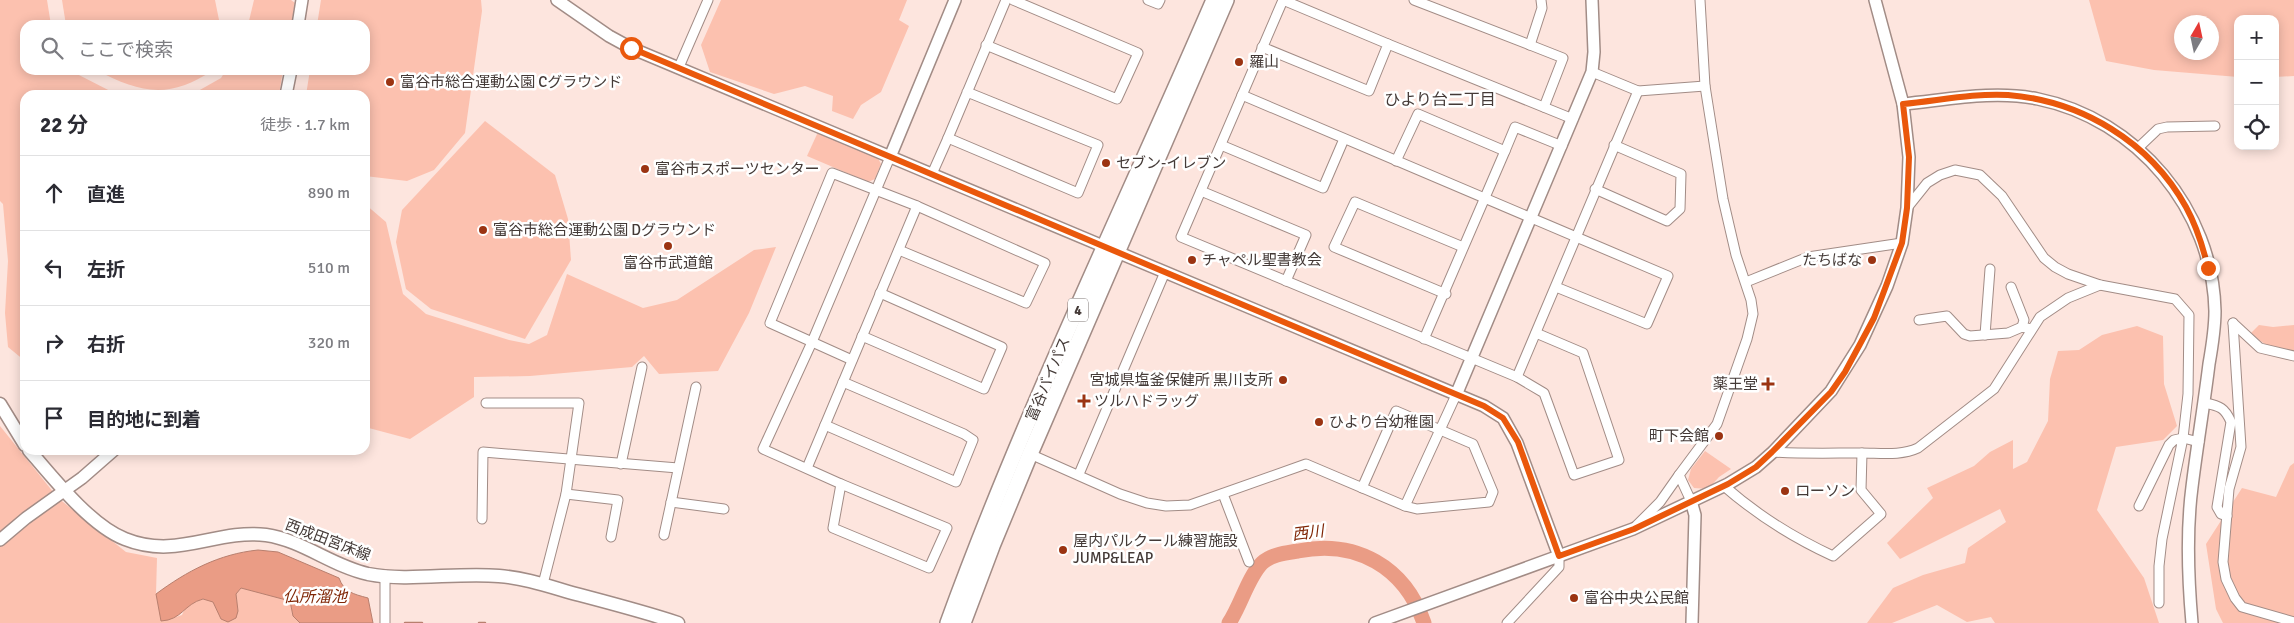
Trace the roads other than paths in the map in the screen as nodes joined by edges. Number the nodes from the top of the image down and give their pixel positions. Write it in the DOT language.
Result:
graph roads {
  1 [pos="302,0"];
  2 [pos="557,0"];
  3 [pos="708,0"];
  4 [pos="955,0"];
  5 [pos="1006,0"];
  6 [pos="1013,0"];
  7 [pos="1148,0"];
  8 [pos="1160,0"];
  9 [pos="1214,0"];
  10 [pos="1226,0"];
  11 [pos="1283,0"];
  12 [pos="1414,0"];
  13 [pos="1540,0"];
  14 [pos="1592,0"];
  15 [pos="1700,0"];
  16 [pos="1875,0"];
  17 [pos="299,20"];
  18 [pos="1388,44"];
  19 [pos="986,45"];
  20 [pos="1530,45"];
  21 [pos="1262,48"];
  22 [pos="680,67"];
  23 [pos="1592,72"];
  24 [pos="290,75"];
  25 [pos="1705,86"];
  26 [pos="287,90"];
  27 [pos="1638,91"];
  28 [pos="968,92"];
  29 [pos="1242,95"];
  30 [pos="1903,104"];
  31 [pos="1544,107"];
  32 [pos="1573,119"];
  33 [pos="2215,126"];
  34 [pos="948,138"];
  35 [pos="1344,139"];
  36 [pos="1221,145"];
  37 [pos="1614,145"];
  38 [pos="1562,146"];
  39 [pos="2138,148"];
  40 [pos="1505,151"];
  41 [pos="890,157"];
  42 [pos="1396,161"];
  43 [pos="932,174"];
  44 [pos="874,190"];
  45 [pos="1595,190"];
  46 [pos="1201,191"];
  47 [pos="1485,198"];
  48 [pos="917,206"];
  49 [pos="1907,208"];
  50 [pos="1532,217"];
  51 [pos="1577,237"];
  52 [pos="1902,243"];
  53 [pos="1463,247"];
  54 [pos="899,250"];
  55 [pos="1112,250"];
  56 [pos="1990,269"];
  57 [pos="1166,272"];
  58 [pos="1286,281"];
  59 [pos="1746,282"];
  60 [pos="2100,284"];
  61 [pos="1556,287"];
  62 [pos="2011,287"];
  63 [pos="880,293"];
  64 [pos="1446,294"];
  65 [pos="1919,320"];
  66 [pos="2026,328"];
  67 [pos="1536,334"];
  68 [pos="1985,335"];
  69 [pos="862,336"];
  70 [pos="1424,339"];
  71 [pos="812,342"];
  72 [pos="2294,356"];
  73 [pos="1472,358"];
  74 [pos="852,360"];
  75 [pos="642,367"];
  76 [pos="1517,376"];
  77 [pos="843,382"];
  78 [pos="696,387"];
  79 [pos="1456,394"];
  80 [pos="486,403"];
  81 [pos="2205,403"];
  82 [pos="0,404"];
  83 [pos="825,425"];
  84 [pos="1440,430"];
  85 [pos="20,437"];
  86 [pos="2183,438"];
  87 [pos="2199,442"];
  88 [pos="1773,452"];
  89 [pos="1862,453"];
  90 [pos="1030,454"];
  91 [pos="34,455"];
  92 [pos="108,455"];
  93 [pos="571,460"];
  94 [pos="621,464"];
  95 [pos="678,468"];
  96 [pos="807,468"];
  97 [pos="1079,474"];
  98 [pos="1679,474"];
  99 [pos="841,484"];
  100 [pos="1724,486"];
  101 [pos="1362,488"];
  102 [pos="66,491"];
  103 [pos="566,494"];
  104 [pos="1223,494"];
  105 [pos="1690,501"];
  106 [pos="671,502"];
  107 [pos="1405,506"];
  108 [pos="2139,506"];
  109 [pos="724,508"];
  110 [pos="2227,516"];
  111 [pos="482,519"];
  112 [pos="1634,529"];
  113 [pos="664,535"];
  114 [pos="611,537"];
  115 [pos="0,540"];
  116 [pos="1559,556"];
  117 [pos="1250,562"];
  118 [pos="385,576"];
  119 [pos="543,584"];
  120 [pos="2159,603"];
  121 [pos="2294,622"];
  122 [pos="385,623"];
  123 [pos="678,623"];
  124 [pos="948,623"];
  125 [pos="963,623"];
  126 [pos="1375,623"];
  127 [pos="1507,623"];
  128 [pos="1692,623"];
  129 [pos="2192,623"];
  1 -- 17 [label="street"];
  2 -- 22 [label="street"];
  3 -- 22 [label="street"];
  4 -- 41 [label="street"];
  5 -- 19 [label="street"];
  6 -- 19 [label="street"];
  7 -- 8 [label="street"];
  9 -- 55 [label="highway, 富谷バイパス / 4"];
  10 -- 55 [label="highway, 富谷バイパス / 4"];
  11 -- 18 [label="street"];
  11 -- 21 [label="street"];
  12 -- 20 [label="street"];
  13 -- 20 [label="street"];
  14 -- 23 [label="street"];
  15 -- 25 [label="street"];
  16 -- 30 [label="street"];
  18 -- 21 [label="street"];
  18 -- 31 [label="street"];
  19 -- 28 [label="street"];
  20 -- 31 [label="street"];
  21 -- 29 [label="street"];
  22 -- 41 [label="street"];
  23 -- 27 [label="street"];
  23 -- 32 [label="street"];
  24 -- 26 [label="street"];
  25 -- 27 [label="street"];
  25 -- 59 [label="street"];
  27 -- 37 [label="street"];
  28 -- 34 [label="street"];
  28 -- 34 [label="street"];
  29 -- 35 [label="street"];
  29 -- 36 [label="street"];
  30 -- 39 [label="street"];
  30 -- 49 [label="street"];
  31 -- 32 [label="street"];
  32 -- 38 [label="street"];
  33 -- 39 [label="street"];
  34 -- 43 [label="street"];
  35 -- 36 [label="street"];
  35 -- 42 [label="street"];
  36 -- 46 [label="street"];
  37 -- 45 [label="street"];
  37 -- 45 [label="street"];
  38 -- 40 [label="street"];
  38 -- 50 [label="street"];
  39 -- 81 [label="street"];
  40 -- 42 [label="street"];
  40 -- 47 [label="street"];
  41 -- 43 [label="street"];
  41 -- 44 [label="street"];
  42 -- 47 [label="street"];
  43 -- 55 [label="street"];
  44 -- 48 [label="street"];
  44 -- 71 [label="street"];
  44 -- 71 [label="street"];
  45 -- 51 [label="street"];
  46 -- 58 [label="street"];
  46 -- 58 [label="street"];
  47 -- 50 [label="street"];
  47 -- 53 [label="street"];
  48 -- 54 [label="street"];
  48 -- 54 [label="street"];
  49 -- 52 [label="street"];
  49 -- 60 [label="street"];
  50 -- 51 [label="street"];
  50 -- 73 [label="street"];
  51 -- 61 [label="street"];
  51 -- 61 [label="street"];
  52 -- 59 [label="street"];
  52 -- 88 [label="street"];
  53 -- 64 [label="street"];
  53 -- 64 [label="street"];
  54 -- 63 [label="street"];
  55 -- 57 [label="street"];
  55 -- 90 [label="highway, 富谷バイパス / 4"];
  55 -- 124 [label="highway, 富谷バイパス / 4"];
  56 -- 68 [label="street"];
  57 -- 79 [label="street"];
  57 -- 97 [label="street"];
  58 -- 70 [label="street"];
  59 -- 98 [label="street"];
  60 -- 66 [label="street"];
  60 -- 86 [label="street"];
  61 -- 67 [label="street"];
  62 -- 66 [label="street"];
  63 -- 69 [label="street"];
  63 -- 69 [label="street"];
  64 -- 70 [label="street"];
  65 -- 68 [label="street"];
  66 -- 68 [label="street"];
  66 -- 89 [label="street"];
  67 -- 76 [label="street"];
  67 -- 76 [label="street"];
  69 -- 74 [label="street"];
  70 -- 73 [label="street"];
  71 -- 74 [label="street"];
  71 -- 96 [label="street"];
  72 -- 110 [label="street"];
  73 -- 76 [label="street"];
  73 -- 79 [label="street"];
  74 -- 77 [label="street"];
  75 -- 94 [label="street"];
  77 -- 83 [label="street"];
  77 -- 83 [label="street"];
  78 -- 95 [label="street"];
  79 -- 84 [label="street"];
  79 -- 116 [label="street"];
  80 -- 93 [label="street"];
  81 -- 87 [label="street"];
  81 -- 110 [label="street"];
  82 -- 85 [label="main road"];
  83 -- 96 [label="street"];
  84 -- 101 [label="street"];
  84 -- 107 [label="street"];
  84 -- 107 [label="street"];
  86 -- 87 [label="street"];
  86 -- 108 [label="street"];
  86 -- 120 [label="street"];
  87 -- 129 [label="street"];
  88 -- 89 [label="street"];
  88 -- 100 [label="street"];
  89 -- 100 [label="street"];
  90 -- 97 [label="street"];
  90 -- 125 [label="highway, 富谷バイパス / 4"];
  91 -- 102 [label="main road, 西成田宮床線"];
  92 -- 102 [label="street"];
  93 -- 94 [label="street"];
  93 -- 103 [label="street"];
  93 -- 111 [label="street"];
  94 -- 95 [label="street"];
  95 -- 106 [label="street"];
  96 -- 99 [label="street"];
  97 -- 104 [label="street"];
  98 -- 105 [label="street"];
  98 -- 112 [label="street"];
  99 -- 99 [label="street"];
  100 -- 105 [label="street"];
  101 -- 104 [label="street"];
  101 -- 107 [label="street"];
  102 -- 115 [label="street"];
  102 -- 118 [label="main road, 西成田宮床線"];
  103 -- 114 [label="street"];
  103 -- 119 [label="street"];
  104 -- 117 [label="street"];
  105 -- 112 [label="street"];
  105 -- 128 [label="street"];
  106 -- 109 [label="street"];
  106 -- 113 [label="street"];
  110 -- 121 [label="street"];
  112 -- 116 [label="street"];
  116 -- 126 [label="street"];
  116 -- 127 [label="street"];
  118 -- 119 [label="main road, 西成田宮床線"];
  118 -- 122 [label="street"];
  119 -- 123 [label="main road, 西成田宮床線"];
}
